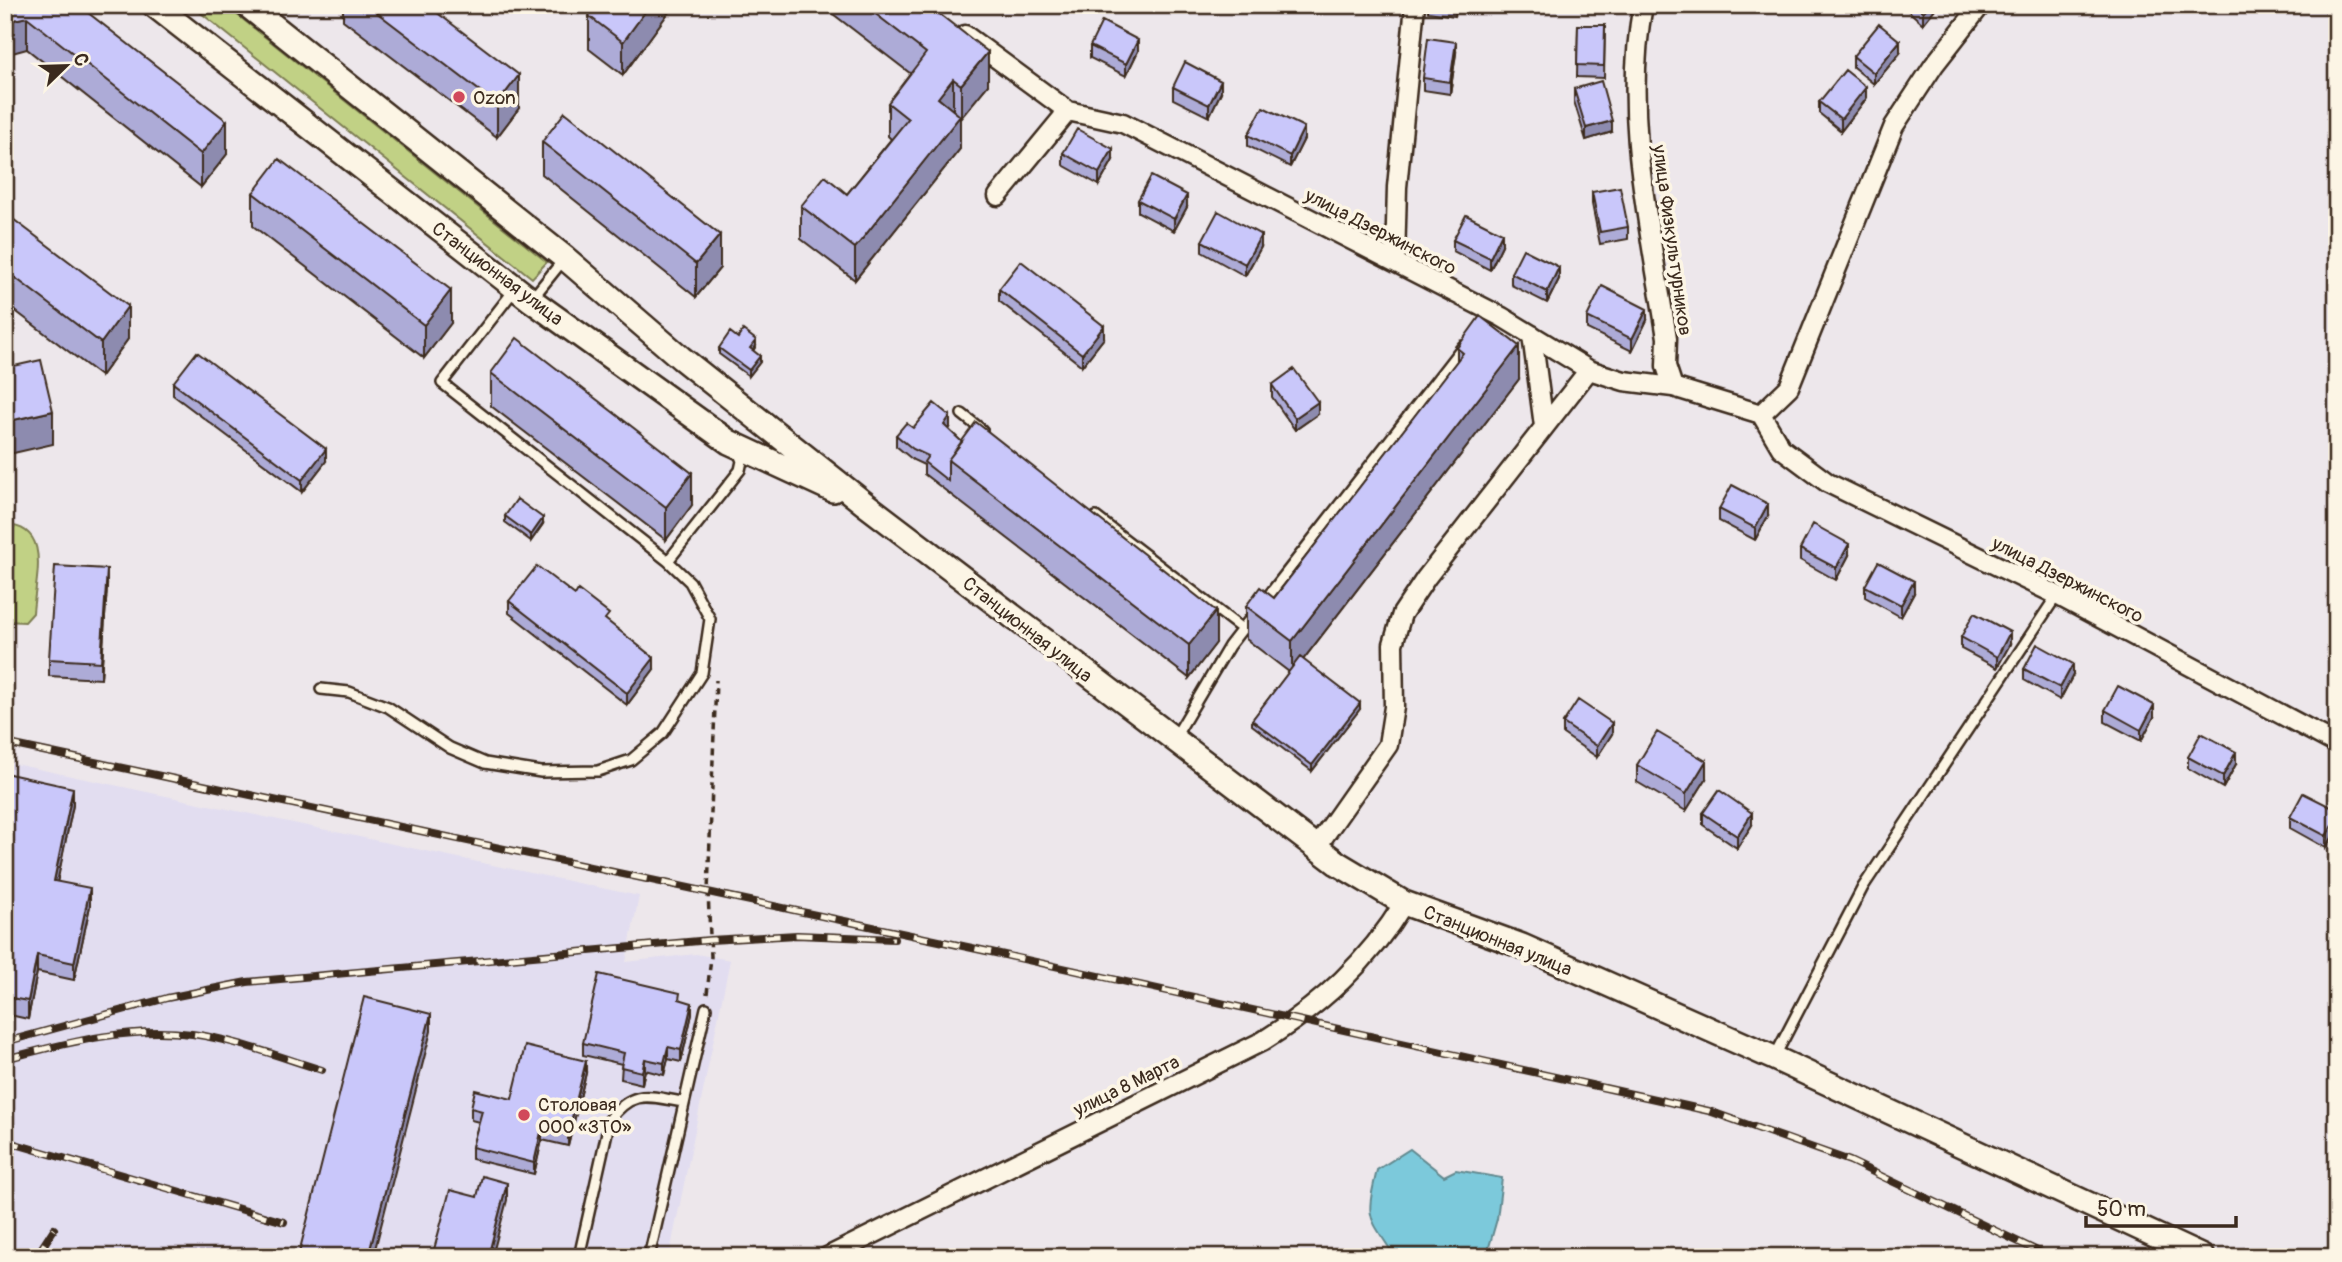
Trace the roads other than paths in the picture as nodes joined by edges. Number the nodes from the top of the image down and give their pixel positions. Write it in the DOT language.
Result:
graph roads {
  1 [pos="154,5"];
  2 [pos="247,5"];
  3 [pos="1415,5"];
  4 [pos="1643,5"];
  5 [pos="1981,5"];
  6 [pos="2328,5"];
  7 [pos="2337,14"];
  8 [pos="947,22"];
  9 [pos="1068,111"];
  10 [pos="998,196"];
  11 [pos="565,258"];
  12 [pos="1395,261"];
  13 [pos="523,294"];
  14 [pos="1532,335"];
  15 [pos="1463,345"];
  16 [pos="1665,366"];
  17 [pos="1589,370"];
  18 [pos="1642,383"];
  19 [pos="1673,387"];
  20 [pos="962,414"];
  21 [pos="1761,414"];
  22 [pos="1544,426"];
  23 [pos="995,439"];
  24 [pos="729,442"];
  25 [pos="864,504"];
  26 [pos="1091,513"];
  27 [pos="668,561"];
  28 [pos="2057,595"];
  29 [pos="1242,629"];
  30 [pos="321,689"];
  31 [pos="1173,741"];
  32 [pos="2337,744"];
  33 [pos="1315,849"];
  34 [pos="1404,902"];
  35 [pos="706,1007"];
  36 [pos="1774,1058"];
  37 [pos="684,1102"];
  38 [pos="579,1257"];
  39 [pos="649,1257"];
  40 [pos="827,1257"];
  41 [pos="2202,1257"];
  1 -- 13 [label="street, Станционная улица"];
  2 -- 11 [label="street, Станционная улица"];
  3 -- 12 [label="street"];
  4 -- 16 [label="street, улица Физкультурников"];
  5 -- 21 [label="street"];
  6 -- 7 [label="lane"];
  8 -- 9 [label="street"];
  9 -- 10 [label="street"];
  9 -- 12 [label="street, улица Дзержинского"];
  11 -- 13 [label="lane"];
  11 -- 25 [label="street, Станционная улица"];
  12 -- 14 [label="street, улица Дзержинского"];
  13 -- 24 [label="street, Станционная улица"];
  13 -- 27 [label="lane"];
  14 -- 17 [label="street, улица Дзержинского"];
  14 -- 22 [label="street"];
  15 -- 29 [label="lane"];
  16 -- 18 [label="street"];
  16 -- 19 [label="street, улица Физкультурников"];
  17 -- 18 [label="street, улица Дзержинского"];
  17 -- 22 [label="street"];
  18 -- 19 [label="street, улица Дзержинского"];
  19 -- 21 [label="street"];
  20 -- 23 [label="lane"];
  21 -- 28 [label="street, улица Дзержинского"];
  22 -- 33 [label="street"];
  24 -- 25 [label="street, Станционная улица"];
  24 -- 27 [label="lane"];
  25 -- 31 [label="street, Станционная улица"];
  26 -- 29 [label="lane"];
  27 -- 30 [label="lane"];
  28 -- 32 [label="street, улица Дзержинского"];
  28 -- 36 [label="lane"];
  29 -- 31 [label="lane"];
  31 -- 33 [label="street, Станционная улица"];
  33 -- 34 [label="street, Станционная улица"];
  34 -- 36 [label="street, Станционная улица"];
  34 -- 40 [label="street, улица 8 Марта"];
  35 -- 37 [label="lane"];
  36 -- 41 [label="street, Станционная улица"];
  37 -- 38 [label="lane"];
  37 -- 39 [label="lane"];
}
